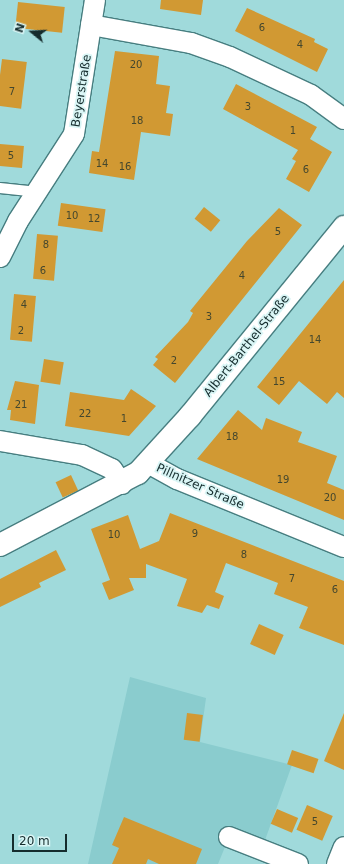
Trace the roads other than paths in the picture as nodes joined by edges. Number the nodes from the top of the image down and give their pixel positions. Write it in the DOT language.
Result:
graph roads {
  1 [pos="95,0"];
  2 [pos="91,25"];
  3 [pos="344,119"];
  4 [pos="0,188"];
  5 [pos="38,192"];
  6 [pos="344,227"];
  7 [pos="0,257"];
  8 [pos="0,442"];
  9 [pos="148,463"];
  10 [pos="122,484"];
  11 [pos="0,545"];
  12 [pos="344,548"];
  13 [pos="229,837"];
  14 [pos="344,847"];
  15 [pos="298,864"];
  16 [pos="337,864"];
  1 -- 2 [label="street, Beyerstraße"];
  2 -- 3 [label="street"];
  2 -- 5 [label="street, Beyerstraße"];
  4 -- 5 [label="lane"];
  5 -- 7 [label="street, Beyerstraße"];
  6 -- 9 [label="street, Albert-Barthel-Straße"];
  8 -- 10 [label="street"];
  9 -- 10 [label="street, Pillnitzer Straße"];
  9 -- 12 [label="street, Pillnitzer Straße"];
  10 -- 11 [label="street, Pillnitzer Straße"];
  13 -- 15 [label="street"];
  14 -- 16 [label="street"];
}
